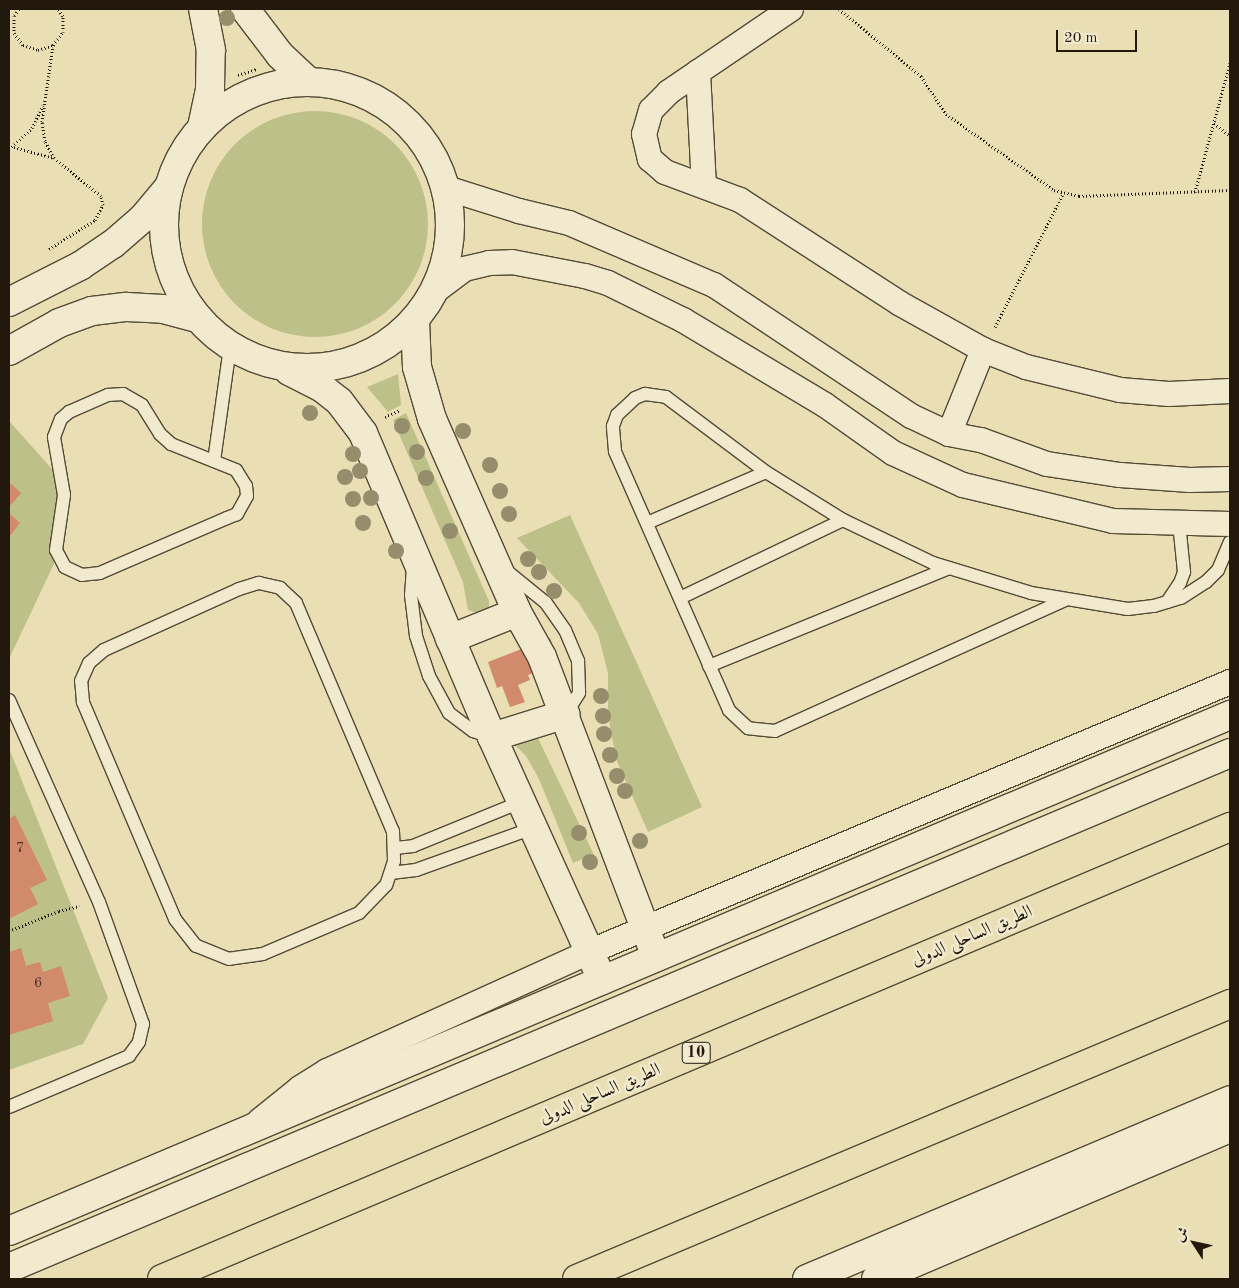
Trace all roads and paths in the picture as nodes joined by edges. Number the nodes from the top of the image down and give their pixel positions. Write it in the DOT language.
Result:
graph roads {
  1 [pos="19,9"];
  2 [pos="58,9"];
  3 [pos="203,9"];
  4 [pos="245,9"];
  5 [pos="791,9"];
  6 [pos="839,9"];
  7 [pos="14,33"];
  8 [pos="9,36"];
  9 [pos="269,42"];
  10 [pos="53,45"];
  11 [pos="1230,63"];
  12 [pos="211,68"];
  13 [pos="698,72"];
  14 [pos="308,81"];
  15 [pos="44,103"];
  16 [pos="1214,123"];
  17 [pos="202,127"];
  18 [pos="1230,136"];
  19 [pos="14,147"];
  20 [pos="9,149"];
  21 [pos="54,158"];
  22 [pos="704,185"];
  23 [pos="169,187"];
  24 [pos="446,188"];
  25 [pos="1230,190"];
  26 [pos="1195,192"];
  27 [pos="1064,194"];
  28 [pos="45,283"];
  29 [pos="434,292"];
  30 [pos="9,302"];
  31 [pos="197,318"];
  32 [pos="415,320"];
  33 [pos="230,347"];
  34 [pos="983,350"];
  35 [pos="9,351"];
  36 [pos="281,366"];
  37 [pos="1230,391"];
  38 [pos="425,400"];
  39 [pos="360,427"];
  40 [pos="949,434"];
  41 [pos="214,461"];
  42 [pos="766,472"];
  43 [pos="1230,478"];
  44 [pos="843,520"];
  45 [pos="647,523"];
  46 [pos="1179,524"];
  47 [pos="1230,524"];
  48 [pos="1230,542"];
  49 [pos="414,552"];
  50 [pos="495,562"];
  51 [pos="949,568"];
  52 [pos="680,598"];
  53 [pos="1065,600"];
  54 [pos="1167,602"];
  55 [pos="517,612"];
  56 [pos="450,639"];
  57 [pos="709,666"];
  58 [pos="1230,682"];
  59 [pos="9,700"];
  60 [pos="566,714"];
  61 [pos="1230,715"];
  62 [pos="492,737"];
  63 [pos="1230,753"];
  64 [pos="521,802"];
  65 [pos="1230,827"];
  66 [pos="533,828"];
  67 [pos="395,848"];
  68 [pos="391,873"];
  69 [pos="99,902"];
  70 [pos="645,929"];
  71 [pos="9,931"];
  72 [pos="589,952"];
  73 [pos="656,957"];
  74 [pos="611,976"];
  75 [pos="1230,1004"];
  76 [pos="632,1006"];
  77 [pos="1230,1100"];
  78 [pos="9,1107"];
  79 [pos="1230,1128"];
  80 [pos="250,1129"];
  81 [pos="981,1206"];
  82 [pos="9,1231"];
  83 [pos="991,1231"];
  84 [pos="9,1268"];
  85 [pos="162,1279"];
  86 [pos="577,1279"];
  87 [pos="807,1279"];
  88 [pos="876,1279"];
  1 -- 7 [label="path"];
  2 -- 10 [label="path"];
  3 -- 12 [label="main road"];
  4 -- 9 [label="main road"];
  5 -- 13 [label="street"];
  6 -- 27 [label="path"];
  7 -- 8 [label="path"];
  7 -- 10 [label="path"];
  9 -- 12 [label="path"];
  9 -- 14 [label="main road"];
  10 -- 15 [label="path"];
  11 -- 16 [label="path"];
  12 -- 17 [label="main road"];
  13 -- 22 [label="street"];
  13 -- 22 [label="street"];
  14 -- 17 [label="main road"];
  14 -- 24 [label="main road"];
  15 -- 19 [label="path"];
  15 -- 21 [label="path"];
  16 -- 18 [label="path"];
  16 -- 26 [label="path"];
  17 -- 23 [label="main road"];
  19 -- 20 [label="path"];
  19 -- 21 [label="path"];
  21 -- 28 [label="path"];
  22 -- 34 [label="street"];
  23 -- 28 [label="main road"];
  23 -- 31 [label="main road"];
  24 -- 29 [label="main road"];
  24 -- 40 [label="street"];
  25 -- 26 [label="path"];
  26 -- 27 [label="path"];
  27 -- 34 [label="path"];
  28 -- 30 [label="main road"];
  29 -- 32 [label="main road"];
  29 -- 46 [label="street"];
  31 -- 33 [label="main road"];
  31 -- 35 [label="main road"];
  32 -- 36 [label="main road"];
  32 -- 38 [label="main road"];
  33 -- 36 [label="main road"];
  33 -- 41 [label="lane"];
  34 -- 37 [label="street"];
  34 -- 40 [label="street"];
  36 -- 39 [label="main road"];
  38 -- 39 [label="path"];
  38 -- 50 [label="main road"];
  39 -- 49 [label="main road"];
  40 -- 43 [label="street"];
  41 -- 41 [label="lane"];
  42 -- 44 [label="lane"];
  42 -- 45 [label="lane"];
  42 -- 45 [label="lane"];
  44 -- 51 [label="lane"];
  44 -- 52 [label="lane"];
  45 -- 52 [label="lane"];
  46 -- 47 [label="street"];
  46 -- 54 [label="lane"];
  48 -- 54 [label="lane"];
  49 -- 56 [label="main road"];
  49 -- 62 [label="lane"];
  50 -- 55 [label="main road"];
  50 -- 60 [label="lane"];
  51 -- 53 [label="lane"];
  51 -- 57 [label="lane"];
  52 -- 57 [label="lane"];
  53 -- 54 [label="lane"];
  53 -- 57 [label="lane"];
  55 -- 56 [label="main road"];
  55 -- 60 [label="main road"];
  56 -- 62 [label="main road"];
  58 -- 70 [label="street"];
  59 -- 69 [label="lane"];
  60 -- 62 [label="main road"];
  60 -- 70 [label="main road"];
  61 -- 73 [label="main road"];
  62 -- 64 [label="main road"];
  63 -- 76 [label="main road"];
  64 -- 66 [label="main road"];
  64 -- 67 [label="lane"];
  65 -- 85 [label="highway, الطريق الساحلى الدولى / 10"];
  66 -- 68 [label="lane"];
  66 -- 72 [label="main road"];
  67 -- 68 [label="lane"];
  67 -- 68 [label="lane"];
  69 -- 71 [label="path"];
  69 -- 78 [label="lane"];
  70 -- 72 [label="street"];
  70 -- 73 [label="main road"];
  72 -- 74 [label="main road"];
  72 -- 80 [label="street"];
  73 -- 74 [label="main road"];
  74 -- 76 [label="main road"];
  74 -- 80 [label="main road"];
  75 -- 86 [label="highway"];
  76 -- 84 [label="main road"];
  77 -- 81 [label="main road"];
  79 -- 83 [label="main road"];
  80 -- 82 [label="main road"];
  81 -- 83 [label="main road"];
  81 -- 87 [label="main road"];
  83 -- 88 [label="main road"];
}
